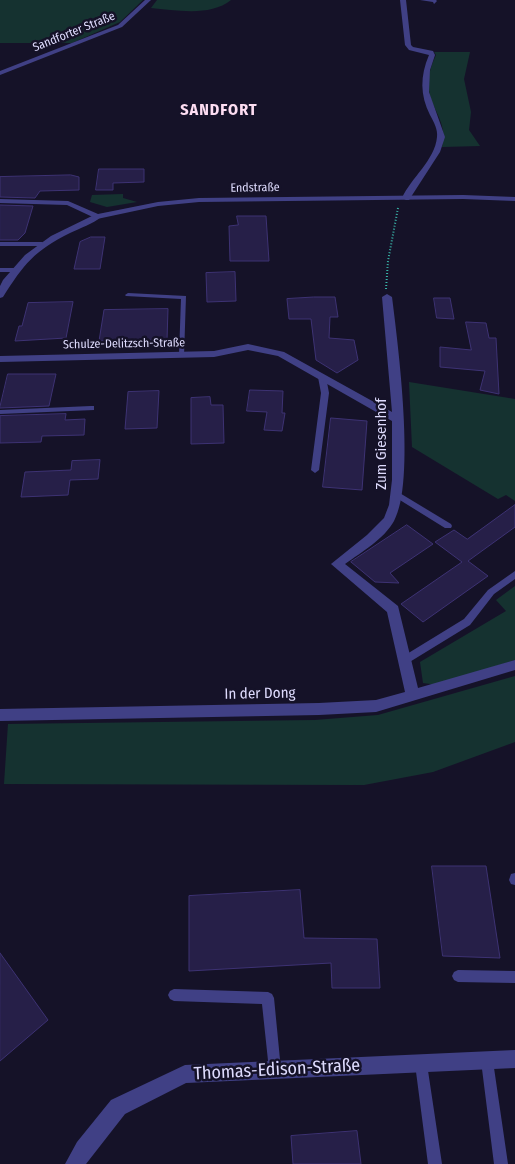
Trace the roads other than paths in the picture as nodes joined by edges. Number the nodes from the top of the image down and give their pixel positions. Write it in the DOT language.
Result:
graph roads {
  1 [pos="148,0"];
  2 [pos="403,0"];
  3 [pos="422,0"];
  4 [pos="434,3"];
  5 [pos="0,73"];
  6 [pos="403,198"];
  7 [pos="515,199"];
  8 [pos="0,201"];
  9 [pos="97,217"];
  10 [pos="0,244"];
  11 [pos="42,244"];
  12 [pos="0,270"];
  13 [pos="14,270"];
  14 [pos="0,295"];
  15 [pos="128,295"];
  16 [pos="387,297"];
  17 [pos="182,355"];
  18 [pos="0,359"];
  19 [pos="322,377"];
  20 [pos="91,408"];
  21 [pos="0,412"];
  22 [pos="397,419"];
  23 [pos="315,470"];
  24 [pos="398,495"];
  25 [pos="448,526"];
  26 [pos="515,574"];
  27 [pos="405,660"];
  28 [pos="515,665"];
  29 [pos="413,696"];
  30 [pos="0,715"];
  31 [pos="458,976"];
  32 [pos="515,978"];
  33 [pos="174,995"];
  34 [pos="515,1059"];
  35 [pos="487,1061"];
  36 [pos="421,1064"];
  37 [pos="275,1070"];
  38 [pos="75,1164"];
  39 [pos="435,1164"];
  40 [pos="501,1164"];
  1 -- 5 [label="street, Sandforter Straße"];
  2 -- 6 [label="street"];
  3 -- 4 [label="lane"];
  6 -- 7 [label="street, Endstraße"];
  6 -- 9 [label="street, Endstraße"];
  8 -- 9 [label="street"];
  9 -- 11 [label="street, Endstraße"];
  10 -- 11 [label="lane"];
  11 -- 13 [label="street, Endstraße"];
  12 -- 13 [label="lane"];
  13 -- 14 [label="street, Endstraße"];
  15 -- 17 [label="lane"];
  16 -- 22 [label="street, Zum Giesenhof"];
  17 -- 18 [label="street, Schulze-Delitzsch-Straße"];
  17 -- 19 [label="street, Schulze-Delitzsch-Straße"];
  19 -- 22 [label="street"];
  19 -- 23 [label="lane"];
  20 -- 21 [label="lane"];
  22 -- 24 [label="street, Zum Giesenhof"];
  24 -- 25 [label="lane"];
  24 -- 27 [label="street, Zum Giesenhof"];
  26 -- 27 [label="lane"];
  27 -- 29 [label="street, Zum Giesenhof"];
  28 -- 29 [label="street, In der Dong"];
  29 -- 30 [label="street, In der Dong"];
  31 -- 32 [label="lane"];
  33 -- 37 [label="lane"];
  34 -- 35 [label="street, Thomas-Edison-Straße"];
  35 -- 36 [label="street, Thomas-Edison-Straße"];
  35 -- 40 [label="lane"];
  36 -- 37 [label="street, Thomas-Edison-Straße"];
  36 -- 39 [label="lane"];
  37 -- 38 [label="street, Thomas-Edison-Straße"];
}
